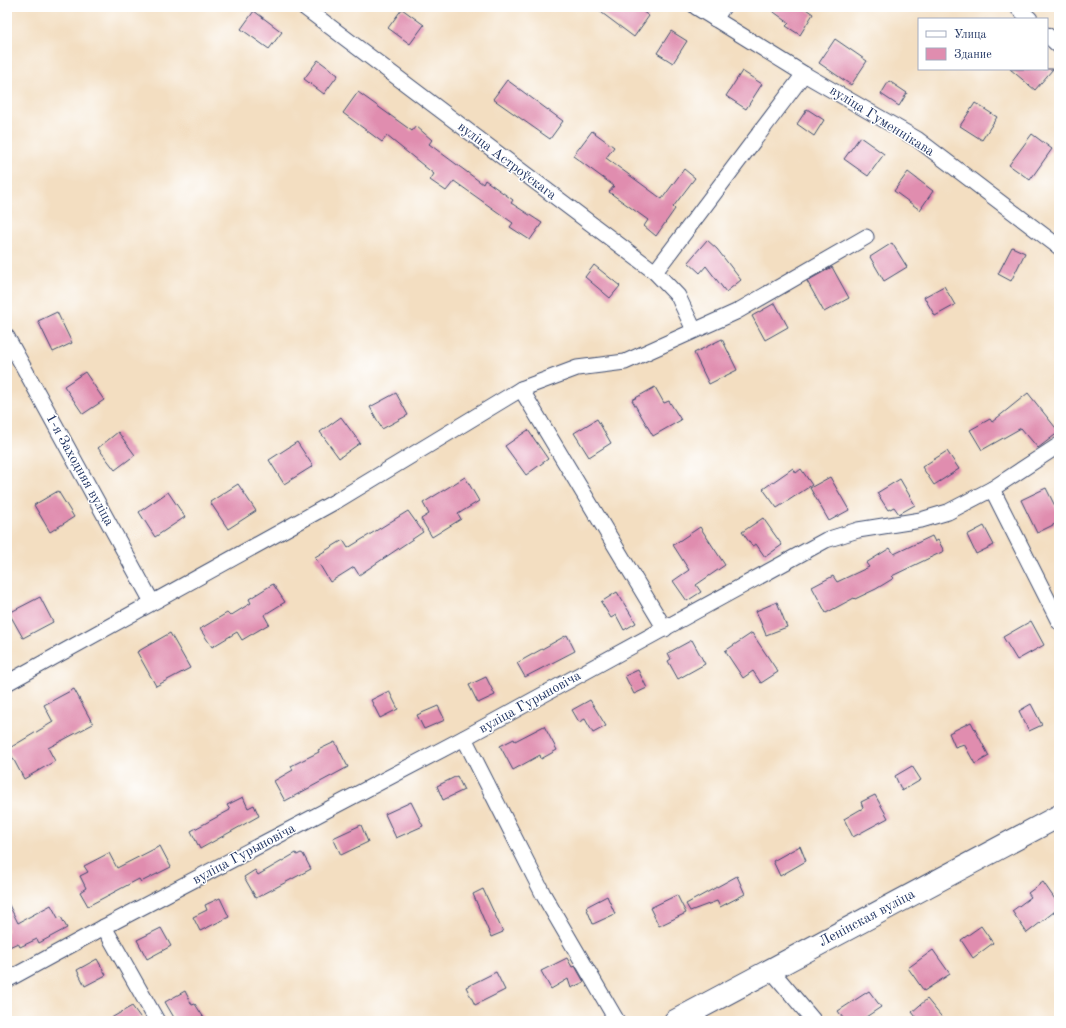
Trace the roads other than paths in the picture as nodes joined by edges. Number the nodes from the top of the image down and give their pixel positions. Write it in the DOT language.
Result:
graph roads {
  1 [pos="304,7"];
  2 [pos="696,7"];
  3 [pos="1017,7"];
  4 [pos="719,13"];
  5 [pos="1029,18"];
  6 [pos="1048,36"];
  7 [pos="1059,46"];
  8 [pos="804,74"];
  9 [pos="866,237"];
  10 [pos="1059,247"];
  11 [pos="655,272"];
  12 [pos="694,330"];
  13 [pos="7,337"];
  14 [pos="521,389"];
  15 [pos="1059,445"];
  16 [pos="992,489"];
  17 [pos="152,602"];
  18 [pos="1059,622"];
  19 [pos="665,629"];
  20 [pos="7,683"];
  21 [pos="464,738"];
  22 [pos="1059,816"];
  23 [pos="104,927"];
  24 [pos="770,970"];
  25 [pos="7,980"];
  26 [pos="157,1021"];
  27 [pos="617,1021"];
  28 [pos="675,1021"];
  29 [pos="814,1021"];
  1 -- 11 [label="street, вуліца Астроўскага"];
  2 -- 4 [label="street, вуліца Гуменнікава"];
  3 -- 5 [label="street"];
  4 -- 8 [label="street, вуліца Гуменнікава"];
  6 -- 7 [label="street"];
  8 -- 10 [label="street, вуліца Гуменнікава"];
  8 -- 11 [label="street"];
  9 -- 12 [label="street"];
  11 -- 12 [label="street, вуліца Астроўскага"];
  12 -- 14 [label="street"];
  13 -- 17 [label="street, 1-я Заходняя вуліца"];
  14 -- 17 [label="street"];
  14 -- 19 [label="street"];
  15 -- 16 [label="street, вуліца Гурыновіча"];
  16 -- 18 [label="street"];
  16 -- 19 [label="street, вуліца Гурыновіча"];
  17 -- 20 [label="street"];
  19 -- 21 [label="street, вуліца Гурыновіча"];
  21 -- 23 [label="street, вуліца Гурыновіча"];
  21 -- 27 [label="street"];
  22 -- 24 [label="main road, Ленінская вуліца"];
  23 -- 25 [label="street, вуліца Гурыновіча"];
  23 -- 26 [label="street"];
  24 -- 28 [label="main road, Ленінская вуліца"];
  24 -- 29 [label="street"];
}
